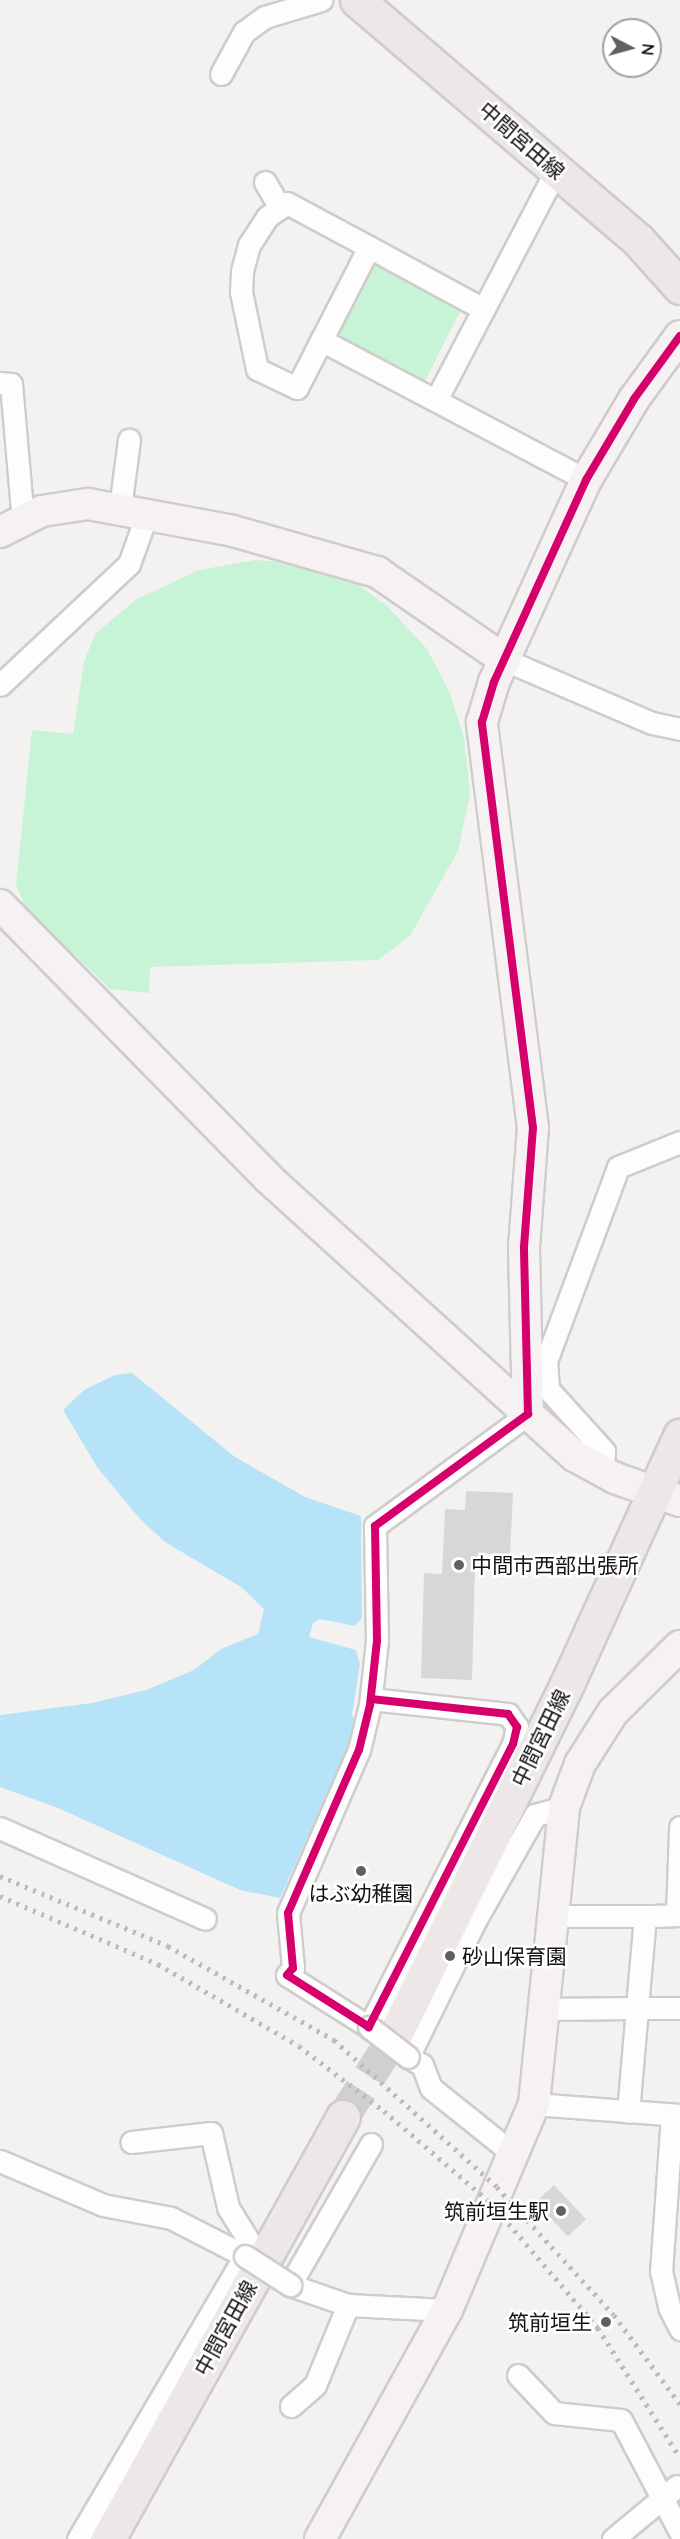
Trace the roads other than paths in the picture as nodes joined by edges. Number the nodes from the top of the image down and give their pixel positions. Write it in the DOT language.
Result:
graph roads {
  1 [pos="321,0"];
  2 [pos="357,0"];
  3 [pos="221,74"];
  4 [pos="556,170"];
  5 [pos="265,182"];
  6 [pos="280,208"];
  7 [pos="369,247"];
  8 [pos="680,287"];
  9 [pos="483,309"];
  10 [pos="680,336"];
  11 [pos="321,339"];
  12 [pos="0,383"];
  13 [pos="436,400"];
  14 [pos="129,440"];
  15 [pos="586,480"];
  16 [pos="134,510"];
  17 [pos="11,526"];
  18 [pos="506,660"];
  19 [pos="0,685"];
  20 [pos="680,729"];
  21 [pos="0,905"];
  22 [pos="680,1142"];
  23 [pos="528,1414"];
  24 [pos="680,1436"];
  25 [pos="602,1471"];
  26 [pos="669,1497"];
  27 [pos="680,1646"];
  28 [pos="371,1699"];
  29 [pos="564,1808"];
  30 [pos="680,1827"];
  31 [pos="0,1828"];
  32 [pos="678,1915"];
  33 [pos="554,1916"];
  34 [pos="645,1916"];
  35 [pos="205,1919"];
  36 [pos="544,2008"];
  37 [pos="637,2008"];
  38 [pos="680,2008"];
  39 [pos="390,2040"];
  40 [pos="534,2104"];
  41 [pos="628,2112"];
  42 [pos="676,2115"];
  43 [pos="343,2117"];
  44 [pos="132,2142"];
  45 [pos="371,2144"];
  46 [pos="511,2152"];
  47 [pos="0,2161"];
  48 [pos="245,2256"];
  49 [pos="290,2285"];
  50 [pos="348,2305"];
  51 [pos="447,2310"];
  52 [pos="680,2329"];
  53 [pos="518,2375"];
  54 [pos="291,2406"];
  55 [pos="670,2492"];
  56 [pos="680,2532"];
  57 [pos="78,2539"];
  58 [pos="108,2539"];
  59 [pos="320,2539"];
  60 [pos="616,2539"];
  1 -- 3 [label="street"];
  2 -- 4 [label="main road, 中間宮田線"];
  4 -- 8 [label="main road, 中間宮田線"];
  4 -- 9 [label="street"];
  5 -- 6 [label="street"];
  6 -- 7 [label="street"];
  6 -- 11 [label="street"];
  7 -- 9 [label="street"];
  7 -- 11 [label="street"];
  9 -- 13 [label="street"];
  10 -- 15 [label="street"];
  11 -- 13 [label="street"];
  12 -- 17 [label="street"];
  13 -- 15 [label="street"];
  14 -- 16 [label="street"];
  15 -- 18 [label="street"];
  16 -- 17 [label="street"];
  16 -- 18 [label="street"];
  16 -- 19 [label="street"];
  18 -- 20 [label="street"];
  18 -- 23 [label="street"];
  21 -- 23 [label="street"];
  22 -- 25 [label="street"];
  23 -- 25 [label="street"];
  23 -- 28 [label="street"];
  24 -- 26 [label="main road, 中間宮田線"];
  25 -- 26 [label="street"];
  26 -- 39 [label="main road, 中間宮田線"];
  27 -- 29 [label="street"];
  28 -- 39 [label="street"];
  28 -- 39 [label="street"];
  29 -- 33 [label="street"];
  29 -- 39 [label="street"];
  30 -- 32 [label="street"];
  31 -- 35 [label="street"];
  32 -- 34 [label="street"];
  33 -- 34 [label="street"];
  33 -- 36 [label="street"];
  34 -- 37 [label="street"];
  36 -- 37 [label="street"];
  36 -- 40 [label="street"];
  37 -- 38 [label="street"];
  37 -- 41 [label="street"];
  39 -- 46 [label="street"];
  40 -- 41 [label="street"];
  40 -- 46 [label="street"];
  41 -- 42 [label="street"];
  42 -- 52 [label="street"];
  43 -- 58 [label="main road, 中間宮田線"];
  44 -- 48 [label="street"];
  45 -- 49 [label="street"];
  46 -- 51 [label="street"];
  47 -- 48 [label="street"];
  48 -- 49 [label="street, bridge"];
  48 -- 57 [label="street"];
  49 -- 50 [label="street"];
  50 -- 51 [label="street"];
  50 -- 54 [label="street"];
  51 -- 59 [label="street"];
  53 -- 55 [label="street"];
  55 -- 56 [label="street"];
  55 -- 60 [label="street"];
}
